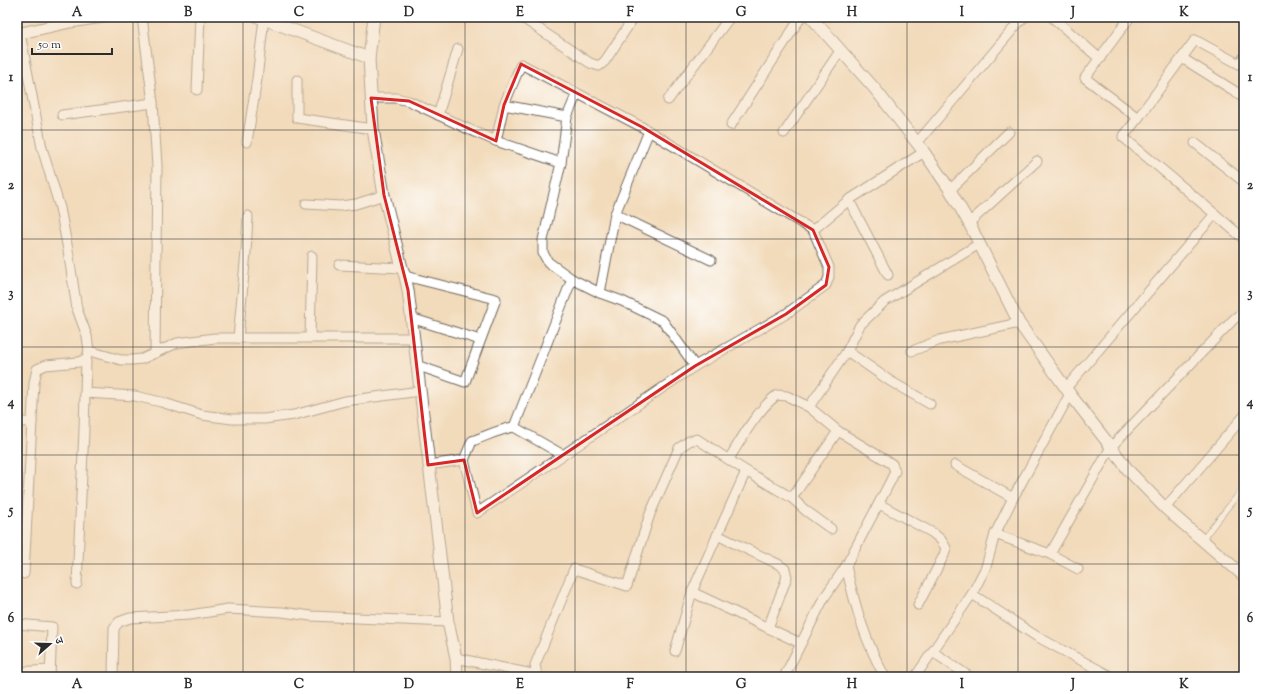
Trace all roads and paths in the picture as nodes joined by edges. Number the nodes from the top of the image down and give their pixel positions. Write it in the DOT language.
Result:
graph roads {
  1 [pos="102,17"];
  2 [pos="142,17"];
  3 [pos="200,17"];
  4 [pos="374,17"];
  5 [pos="521,17"];
  6 [pos="634,17"];
  7 [pos="730,17"];
  8 [pos="801,17"];
  9 [pos="811,17"];
  10 [pos="1024,17"];
  11 [pos="1052,17"];
  12 [pos="1130,17"];
  13 [pos="261,18"];
  14 [pos="69,20"];
  15 [pos="19,34"];
  16 [pos="458,49"];
  17 [pos="840,51"];
  18 [pos="1244,57"];
  19 [pos="369,58"];
  20 [pos="1182,58"];
  21 [pos="1100,59"];
  22 [pos="297,80"];
  23 [pos="197,90"];
  24 [pos="577,93"];
  25 [pos="1244,97"];
  26 [pos="371,98"];
  27 [pos="668,100"];
  28 [pos="153,103"];
  29 [pos="504,105"];
  30 [pos="62,115"];
  31 [pos="438,115"];
  32 [pos="567,117"];
  33 [pos="1138,118"];
  34 [pos="731,125"];
  35 [pos="373,129"];
  36 [pos="648,132"];
  37 [pos="1008,132"];
  38 [pos="784,134"];
  39 [pos="496,141"];
  40 [pos="247,142"];
  41 [pos="917,143"];
  42 [pos="1195,143"];
  43 [pos="924,152"];
  44 [pos="1037,161"];
  45 [pos="561,163"];
  46 [pos="1244,182"];
  47 [pos="950,190"];
  48 [pos="384,195"];
  49 [pos="849,200"];
  50 [pos="306,204"];
  51 [pos="615,214"];
  52 [pos="1215,214"];
  53 [pos="248,216"];
  54 [pos="969,222"];
  55 [pos="813,230"];
  56 [pos="1244,239"];
  57 [pos="979,244"];
  58 [pos="312,256"];
  59 [pos="711,260"];
  60 [pos="339,265"];
  61 [pos="404,272"];
  62 [pos="888,275"];
  63 [pos="572,279"];
  64 [pos="600,293"];
  65 [pos="1244,310"];
  66 [pos="411,318"];
  67 [pos="1019,323"];
  68 [pos="238,338"];
  69 [pos="310,338"];
  70 [pos="413,338"];
  71 [pos="480,340"];
  72 [pos="847,351"];
  73 [pos="912,351"];
  74 [pos="154,352"];
  75 [pos="87,355"];
  76 [pos="416,365"];
  77 [pos="695,366"];
  78 [pos="420,391"];
  79 [pos="1068,391"];
  80 [pos="85,393"];
  81 [pos="930,404"];
  82 [pos="809,406"];
  83 [pos="1244,416"];
  84 [pos="17,422"];
  85 [pos="32,422"];
  86 [pos="514,427"];
  87 [pos="838,431"];
  88 [pos="1110,447"];
  89 [pos="563,455"];
  90 [pos="464,460"];
  91 [pos="729,460"];
  92 [pos="428,465"];
  93 [pos="955,465"];
  94 [pos="746,471"];
  95 [pos="1244,488"];
  96 [pos="792,498"];
  97 [pos="1013,498"];
  98 [pos="879,504"];
  99 [pos="1165,508"];
  100 [pos="832,529"];
  101 [pos="995,534"];
  102 [pos="717,535"];
  103 [pos="1202,540"];
  104 [pos="1050,554"];
  105 [pos="846,566"];
  106 [pos="1078,569"];
  107 [pos="24,574"];
  108 [pos="1244,576"];
  109 [pos="76,584"];
  110 [pos="692,592"];
  111 [pos="972,594"];
  112 [pos="918,605"];
  113 [pos="448,622"];
  114 [pos="17,624"];
  115 [pos="768,628"];
  116 [pos="800,643"];
  117 [pos="675,651"];
  118 [pos="933,652"];
  119 [pos="456,658"];
  120 [pos="17,672"];
  121 [pos="49,674"];
  122 [pos="538,676"];
  123 [pos="113,677"];
  124 [pos="457,677"];
  125 [pos="784,677"];
  126 [pos="885,677"];
  127 [pos="916,677"];
  128 [pos="970,677"];
  129 [pos="1112,677"];
  1 -- 14 [label="street"];
  2 -- 28 [label="street"];
  3 -- 23 [label="street"];
  4 -- 19 [label="street"];
  5 -- 6 [label="street"];
  7 -- 27 [label="street"];
  8 -- 34 [label="street"];
  9 -- 17 [label="street"];
  10 -- 41 [label="street"];
  11 -- 21 [label="street"];
  12 -- 21 [label="street"];
  13 -- 19 [label="street"];
  13 -- 40 [label="street"];
  14 -- 15 [label="street"];
  15 -- 75 [label="street"];
  16 -- 31 [label="street"];
  17 -- 38 [label="street"];
  17 -- 41 [label="street"];
  18 -- 20 [label="street"];
  19 -- 26 [label="street"];
  20 -- 25 [label="street"];
  20 -- 33 [label="street"];
  21 -- 33 [label="street"];
  22 -- 35 [label="street"];
  24 -- 29 [label="street"];
  24 -- 32 [label="street"];
  24 -- 36 [label="street"];
  26 -- 31 [label="street"];
  26 -- 35 [label="street"];
  28 -- 30 [label="street"];
  28 -- 74 [label="street"];
  29 -- 32 [label="street"];
  29 -- 39 [label="street"];
  31 -- 39 [label="street"];
  32 -- 45 [label="street"];
  33 -- 52 [label="street"];
  35 -- 48 [label="street"];
  36 -- 51 [label="street"];
  36 -- 55 [label="street"];
  37 -- 47 [label="street"];
  39 -- 45 [label="street"];
  41 -- 43 [label="street"];
  42 -- 46 [label="street"];
  43 -- 47 [label="street"];
  43 -- 49 [label="street"];
  44 -- 54 [label="street"];
  45 -- 63 [label="street"];
  47 -- 54 [label="street"];
  48 -- 50 [label="street"];
  48 -- 61 [label="street"];
  49 -- 55 [label="street"];
  49 -- 62 [label="street"];
  51 -- 59 [label="street"];
  51 -- 64 [label="street"];
  52 -- 56 [label="street"];
  52 -- 79 [label="street"];
  53 -- 68 [label="street"];
  54 -- 57 [label="street"];
  55 -- 77 [label="street"];
  57 -- 67 [label="street"];
  57 -- 72 [label="street"];
  58 -- 69 [label="street"];
  60 -- 61 [label="street"];
  61 -- 66 [label="street"];
  61 -- 71 [label="street"];
  63 -- 64 [label="street"];
  63 -- 86 [label="street"];
  64 -- 77 [label="street"];
  65 -- 88 [label="street"];
  66 -- 70 [label="street"];
  66 -- 71 [label="street"];
  67 -- 73 [label="street"];
  67 -- 79 [label="street"];
  68 -- 69 [label="street"];
  68 -- 74 [label="street"];
  69 -- 70 [label="street"];
  70 -- 76 [label="street"];
  71 -- 76 [label="street"];
  72 -- 81 [label="street"];
  72 -- 82 [label="street"];
  74 -- 75 [label="street"];
  75 -- 80 [label="street"];
  75 -- 85 [label="street"];
  76 -- 78 [label="street"];
  77 -- 89 [label="street"];
  78 -- 80 [label="street"];
  78 -- 92 [label="street"];
  79 -- 88 [label="street"];
  79 -- 97 [label="street"];
  80 -- 109 [label="street"];
  82 -- 87 [label="street"];
  82 -- 91 [label="street"];
  83 -- 99 [label="street"];
  84 -- 85 [label="street"];
  85 -- 107 [label="street"];
  86 -- 89 [label="street"];
  86 -- 90 [label="street"];
  87 -- 96 [label="street"];
  87 -- 98 [label="street"];
  88 -- 99 [label="street"];
  88 -- 104 [label="street"];
  89 -- 90 [label="street"];
  90 -- 92 [label="street"];
  91 -- 94 [label="street"];
  91 -- 122 [label="street"];
  92 -- 113 [label="street"];
  93 -- 97 [label="street"];
  94 -- 96 [label="street"];
  94 -- 102 [label="street"];
  95 -- 103 [label="lane"];
  96 -- 100 [label="street"];
  97 -- 101 [label="street"];
  98 -- 105 [label="street"];
  98 -- 112 [label="street"];
  99 -- 103 [label="street"];
  101 -- 104 [label="street"];
  101 -- 111 [label="street"];
  102 -- 110 [label="street"];
  102 -- 115 [label="street"];
  103 -- 108 [label="street"];
  104 -- 106 [label="street"];
  105 -- 116 [label="street"];
  105 -- 126 [label="street"];
  110 -- 115 [label="street"];
  110 -- 117 [label="street"];
  111 -- 118 [label="street"];
  111 -- 129 [label="street"];
  113 -- 119 [label="street"];
  113 -- 123 [label="street"];
  114 -- 121 [label="street"];
  115 -- 116 [label="street"];
  116 -- 125 [label="street"];
  118 -- 127 [label="street"];
  118 -- 128 [label="street"];
  119 -- 122 [label="street"];
  119 -- 124 [label="street"];
  120 -- 121 [label="street"];
}
